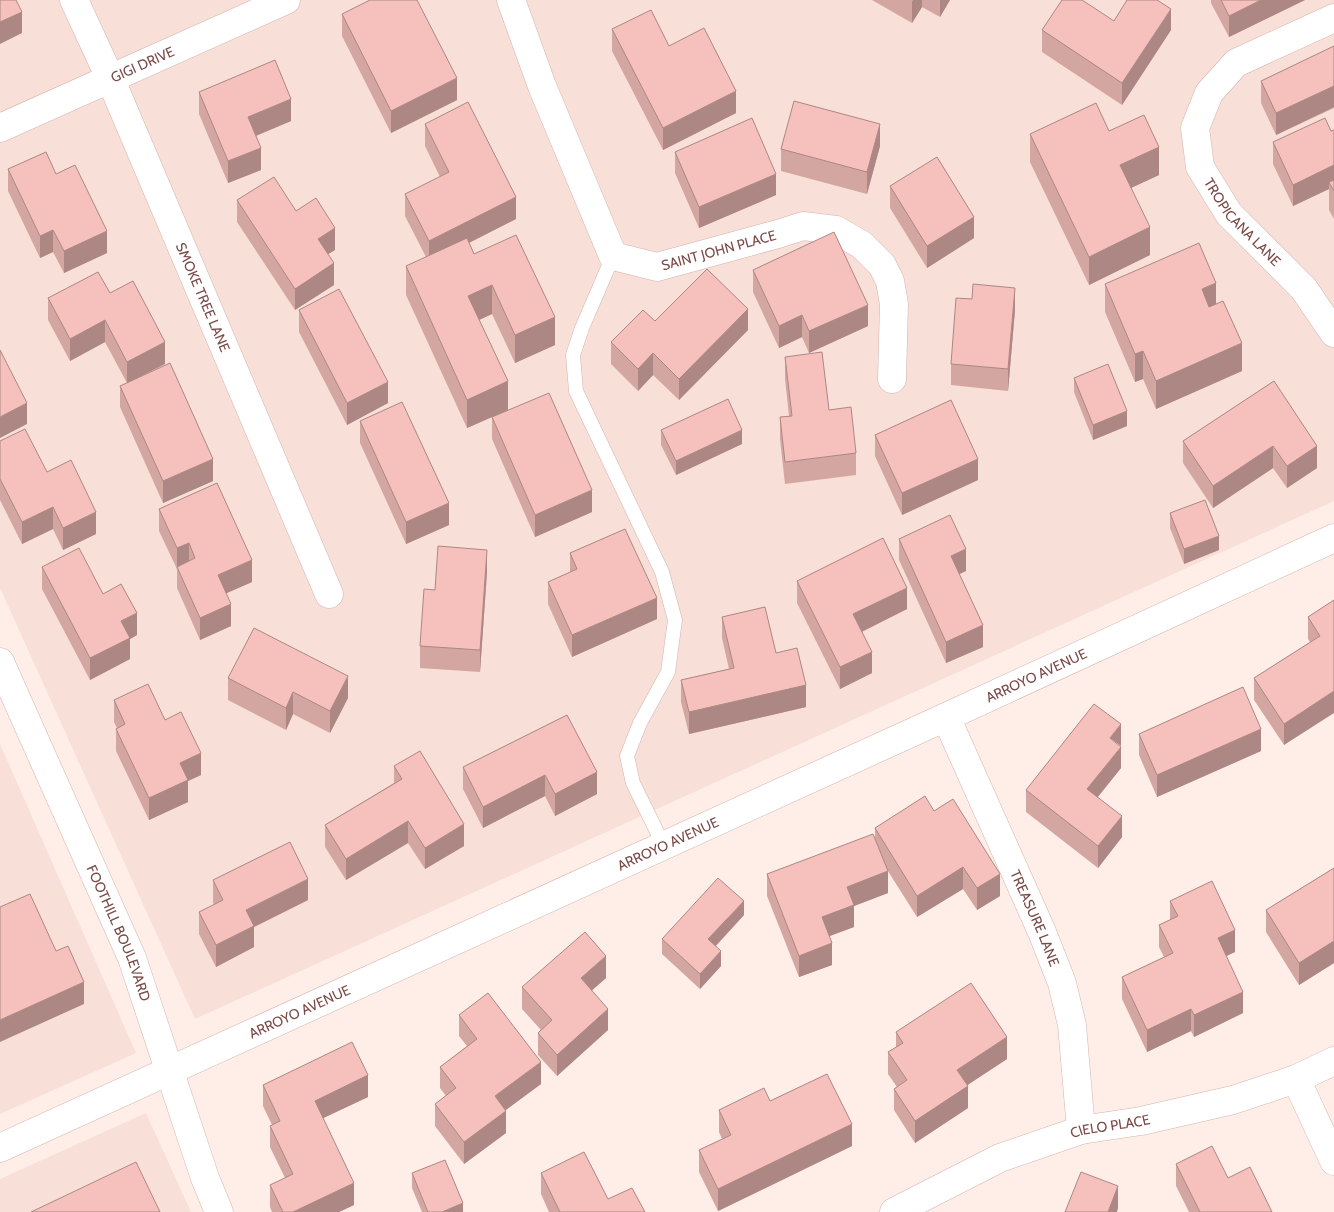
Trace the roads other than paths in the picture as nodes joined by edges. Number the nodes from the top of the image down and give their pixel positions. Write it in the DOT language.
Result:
graph roads {
  1 [pos="74,0"];
  2 [pos="286,0"];
  3 [pos="511,0"];
  4 [pos="1334,18"];
  5 [pos="110,78"];
  6 [pos="0,128"];
  7 [pos="613,256"];
  8 [pos="1334,333"];
  9 [pos="892,379"];
  10 [pos="1334,538"];
  11 [pos="329,594"];
  12 [pos="0,662"];
  13 [pos="946,718"];
  14 [pos="664,846"];
  15 [pos="1334,1061"];
  16 [pos="169,1072"];
  17 [pos="1296,1079"];
  18 [pos="1081,1130"];
  19 [pos="0,1148"];
  20 [pos="1334,1162"];
  21 [pos="219,1212"];
  22 [pos="894,1212"];
  1 -- 5 [label="street, SMOKE TREE LANE"];
  2 -- 5 [label="street, GIGI DRIVE"];
  3 -- 7 [label="street"];
  4 -- 8 [label="street, TROPICANA LANE"];
  5 -- 6 [label="street, GIGI DRIVE"];
  5 -- 11 [label="street, SMOKE TREE LANE"];
  7 -- 9 [label="street, SAINT JOHN PLACE"];
  7 -- 14 [label="lane"];
  10 -- 13 [label="street, ARROYO AVENUE"];
  12 -- 16 [label="street, FOOTHILL BOULEVARD"];
  13 -- 14 [label="street, ARROYO AVENUE"];
  13 -- 18 [label="street, TREASURE LANE"];
  14 -- 16 [label="street, ARROYO AVENUE"];
  15 -- 17 [label="street, CIELO PLACE"];
  16 -- 19 [label="street, ARROYO AVENUE"];
  16 -- 21 [label="street, FOOTHILL BOULEVARD"];
  17 -- 18 [label="street, CIELO PLACE"];
  17 -- 20 [label="street"];
  18 -- 22 [label="street, CIELO PLACE"];
}
